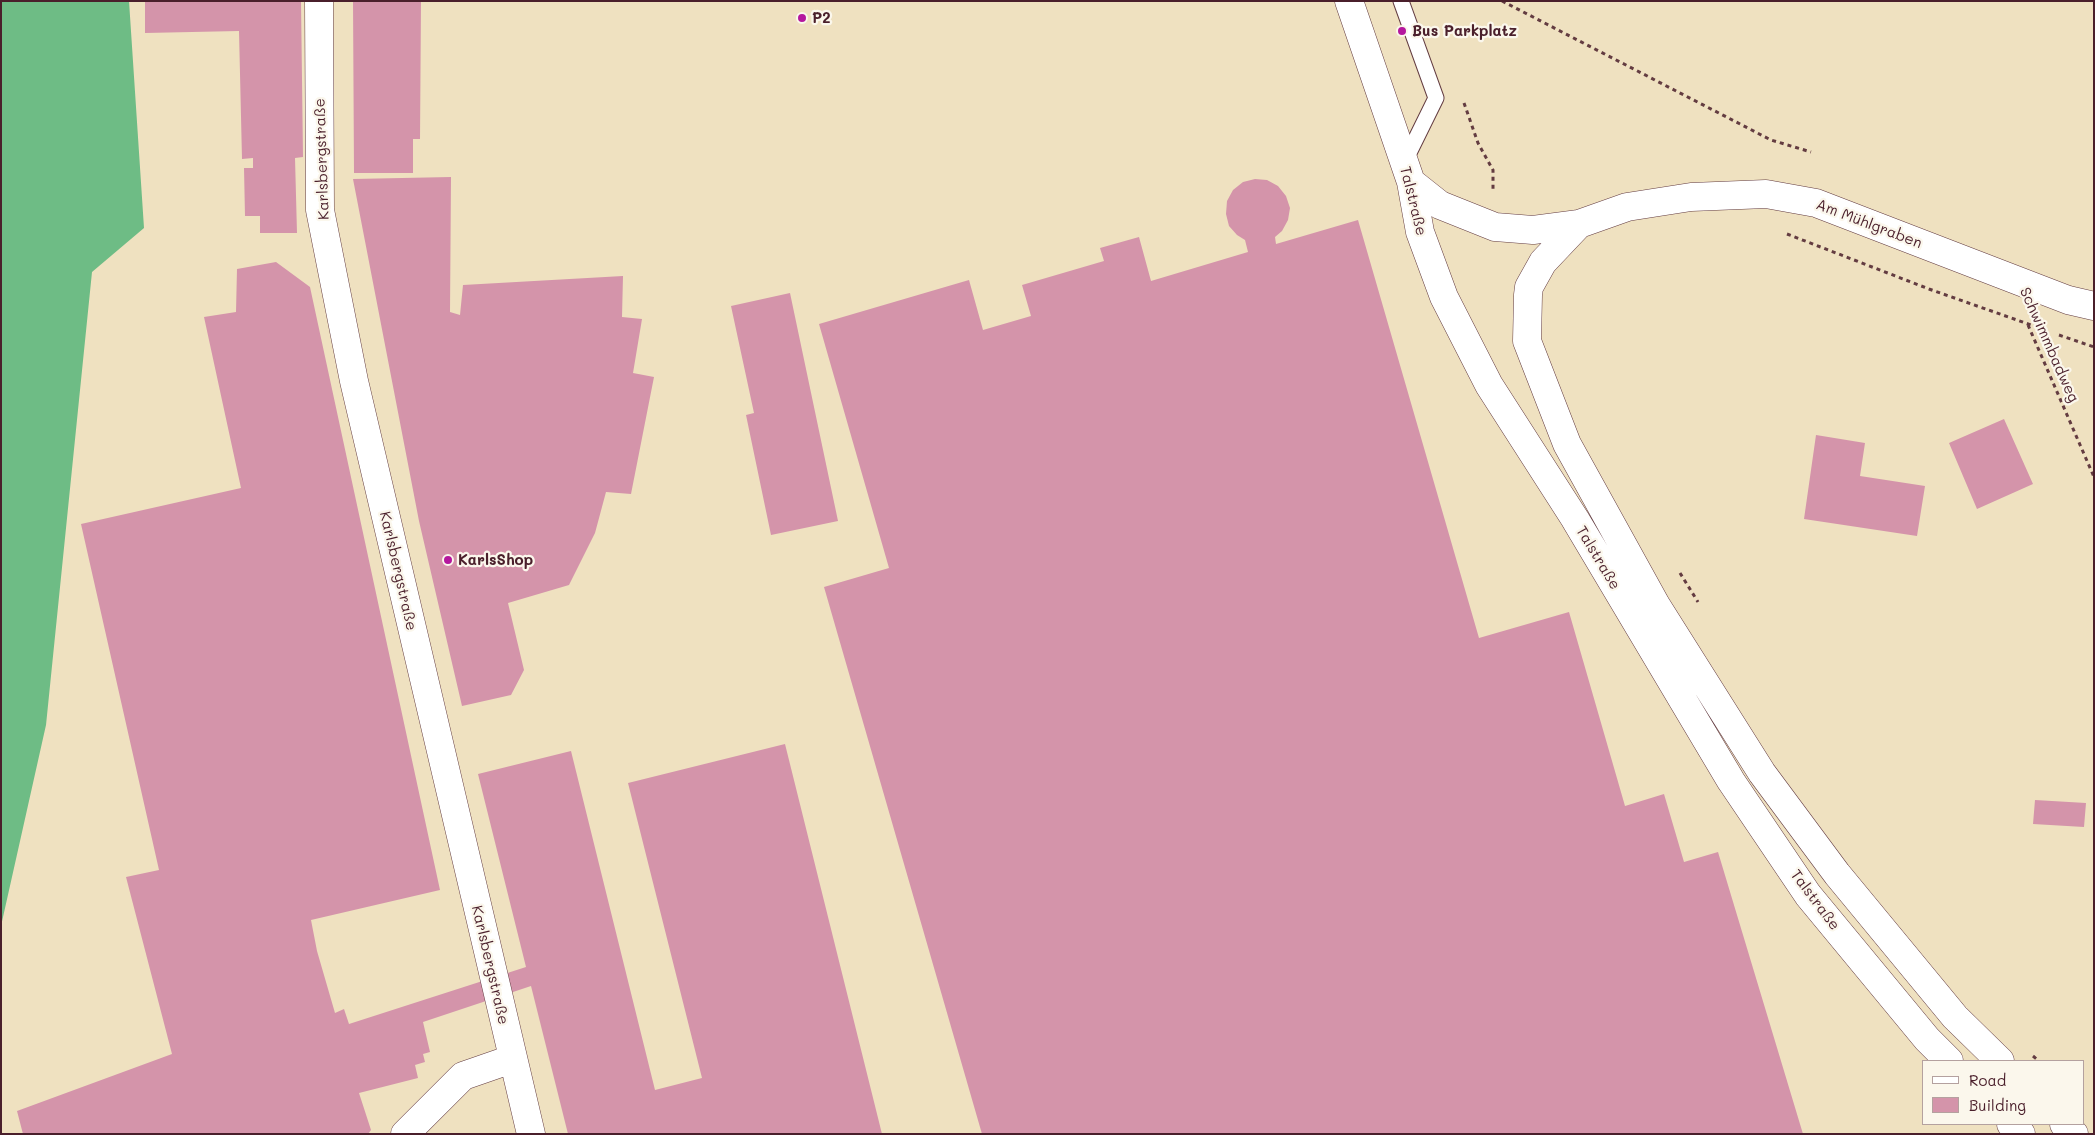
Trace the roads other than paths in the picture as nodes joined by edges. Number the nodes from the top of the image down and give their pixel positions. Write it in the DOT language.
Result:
graph roads {
  1 [pos="318,1"];
  2 [pos="1349,1"];
  3 [pos="1401,1"];
  4 [pos="1407,172"];
  5 [pos="1579,224"];
  6 [pos="2094,306"];
  7 [pos="512,1059"];
  8 [pos="1948,1060"];
  9 [pos="1999,1060"];
  10 [pos="2012,1125"];
  11 [pos="2065,1125"];
  12 [pos="405,1134"];
  13 [pos="531,1134"];
  14 [pos="2021,1134"];
  15 [pos="2074,1134"];
  1 -- 7 [label="street, Karlsbergstraße"];
  2 -- 4 [label="street, Talstraße"];
  3 -- 4 [label="lane"];
  4 -- 5 [label="street, Am Mühlgraben"];
  4 -- 8 [label="street, Talstraße"];
  5 -- 6 [label="street, Am Mühlgraben"];
  5 -- 9 [label="street, Talstraße"];
  7 -- 12 [label="street"];
  7 -- 13 [label="street, Karlsbergstraße"];
  10 -- 14 [label="street"];
  11 -- 15 [label="street"];
}
